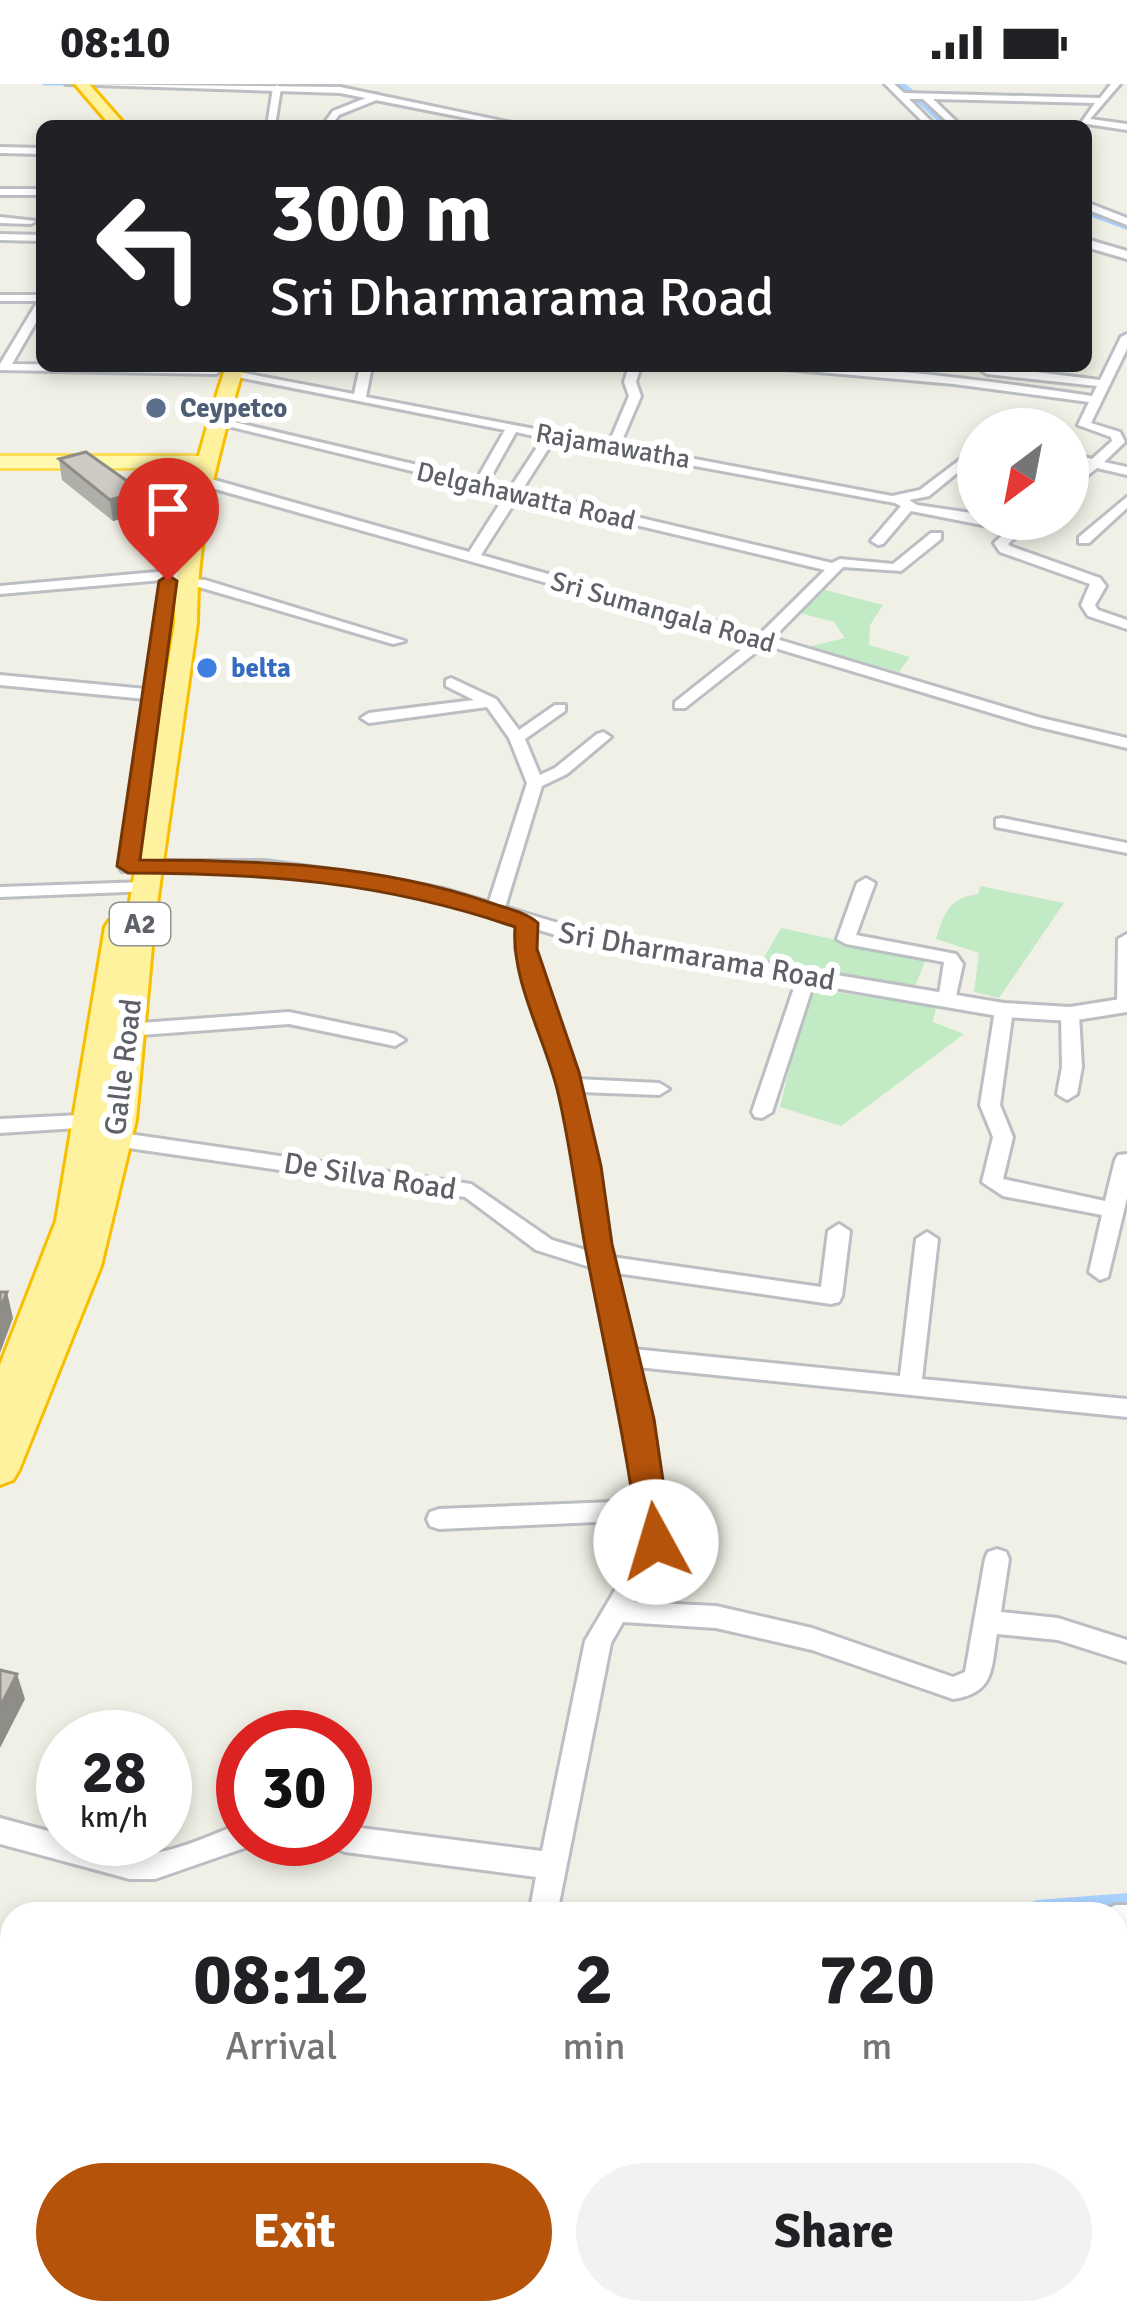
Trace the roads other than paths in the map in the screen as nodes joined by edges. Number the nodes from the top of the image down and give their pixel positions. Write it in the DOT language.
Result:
graph roads {
  1 [pos="66,84"];
  2 [pos="82,84"];
  3 [pos="889,84"];
  4 [pos="1038,84"];
  5 [pos="1116,84"];
  6 [pos="277,88"];
  7 [pos="915,96"];
  8 [pos="376,97"];
  9 [pos="1041,97"];
  10 [pos="1100,99"];
  11 [pos="1114,100"];
  12 [pos="99,120"];
  13 [pos="114,120"];
  14 [pos="272,120"];
  15 [pos="331,120"];
  16 [pos="492,120"];
  17 [pos="929,120"];
  18 [pos="949,120"];
  19 [pos="1085,120"];
  20 [pos="1092,122"];
  21 [pos="1127,127"];
  22 [pos="0,151"];
  23 [pos="36,151"];
  24 [pos="28,181"];
  25 [pos="0,192"];
  26 [pos="19,192"];
  27 [pos="36,192"];
  28 [pos="1092,207"];
  29 [pos="0,220"];
  30 [pos="31,221"];
  31 [pos="1127,222"];
  32 [pos="1092,224"];
  33 [pos="1127,235"];
  34 [pos="0,237"];
  35 [pos="36,238"];
  36 [pos="1092,248"];
  37 [pos="1127,255"];
  38 [pos="0,298"];
  39 [pos="36,301"];
  40 [pos="36,311"];
  41 [pos="1126,342"];
  42 [pos="2,367"];
  43 [pos="36,367"];
  44 [pos="224,372"];
  45 [pos="225,372"];
  46 [pos="238,372"];
  47 [pos="365,372"];
  48 [pos="633,372"];
  49 [pos="857,372"];
  50 [pos="1007,372"];
  51 [pos="1106,383"];
  52 [pos="358,400"];
  53 [pos="1098,400"];
  54 [pos="217,422"];
  55 [pos="512,428"];
  56 [pos="551,435"];
  57 [pos="613,447"];
  58 [pos="0,462"];
  59 [pos="1089,462"];
  60 [pos="1096,464"];
  61 [pos="957,467"];
  62 [pos="196,468"];
  63 [pos="1089,470"];
  64 [pos="1127,471"];
  65 [pos="481,485"];
  66 [pos="515,493"];
  67 [pos="1127,501"];
  68 [pos="904,503"];
  69 [pos="957,514"];
  70 [pos="1089,535"];
  71 [pos="936,536"];
  72 [pos="1004,540"];
  73 [pos="878,541"];
  74 [pos="472,558"];
  75 [pos="836,568"];
  76 [pos="177,578"];
  77 [pos="5,594"];
  78 [pos="1127,625"];
  79 [pos="762,640"];
  80 [pos="398,641"];
  81 [pos="0,680"];
  82 [pos="451,683"];
  83 [pos="156,695"];
  84 [pos="491,701"];
  85 [pos="680,705"];
  86 [pos="560,708"];
  87 [pos="369,718"];
  88 [pos="603,737"];
  89 [pos="517,738"];
  90 [pos="1127,743"];
  91 [pos="536,783"];
  92 [pos="1002,823"];
  93 [pos="1127,848"];
  94 [pos="137,877"];
  95 [pos="866,883"];
  96 [pos="0,892"];
  97 [pos="495,911"];
  98 [pos="527,923"];
  99 [pos="1127,939"];
  100 [pos="807,976"];
  101 [pos="947,1001"];
  102 [pos="1126,1005"];
  103 [pos="1004,1010"];
  104 [pos="1070,1013"];
  105 [pos="127,1030"];
  106 [pos="395,1040"];
  107 [pos="568,1085"];
  108 [pos="659,1089"];
  109 [pos="1067,1094"];
  110 [pos="762,1112"];
  111 [pos="90,1122"];
  112 [pos="0,1126"];
  113 [pos="117,1129"];
  114 [pos="1125,1160"];
  115 [pos="1114,1210"];
  116 [pos="839,1231"];
  117 [pos="927,1239"];
  118 [pos="604,1264"];
  119 [pos="1100,1272"];
  120 [pos="626,1357"];
  121 [pos="910,1386"];
  122 [pos="1127,1408"];
  123 [pos="0,1412"];
  124 [pos="0,1470"];
  125 [pos="654,1510"];
  126 [pos="439,1520"];
  127 [pos="997,1559"];
  128 [pos="614,1612"];
  129 [pos="986,1623"];
  130 [pos="1127,1651"];
  131 [pos="0,1831"];
  132 [pos="372,1842"];
  133 [pos="216,1845"];
  134 [pos="554,1866"];
  135 [pos="546,1902"];
  1 -- 2 [label="street"];
  1 -- 12 [label="highway"];
  2 -- 6 [label="street"];
  2 -- 13 [label="highway"];
  3 -- 7 [label="street"];
  4 -- 9 [label="street"];
  5 -- 10 [label="street"];
  6 -- 8 [label="street"];
  6 -- 14 [label="street"];
  7 -- 9 [label="street"];
  7 -- 17 [label="street"];
  7 -- 18 [label="street"];
  8 -- 15 [label="street"];
  8 -- 16 [label="street"];
  9 -- 10 [label="street"];
  10 -- 11 [label="street"];
  10 -- 19 [label="street"];
  20 -- 21 [label="street"];
  22 -- 23 [label="street"];
  24 -- 26 [label="street"];
  25 -- 26 [label="street"];
  26 -- 27 [label="street"];
  28 -- 31 [label="street"];
  29 -- 30 [label="street"];
  32 -- 33 [label="street"];
  34 -- 35 [label="street"];
  36 -- 37 [label="street"];
  38 -- 39 [label="street"];
  40 -- 42 [label="street"];
  41 -- 51 [label="street"];
  42 -- 43 [label="street, Rajamawatha"];
  44 -- 62 [label="highway, Galle Road / A2"];
  45 -- 54 [label="highway, Galle Road / A2"];
  46 -- 52 [label="street, Rajamawatha"];
  47 -- 52 [label="street"];
  48 -- 57 [label="street"];
  49 -- 53 [label="street"];
  50 -- 51 [label="street"];
  51 -- 53 [label="street"];
  52 -- 55 [label="street, Rajamawatha"];
  53 -- 60 [label="street"];
  54 -- 62 [label="highway, Galle Road / A2"];
  54 -- 65 [label="street, Delgahawatta Road"];
  55 -- 56 [label="street, Rajamawatha"];
  55 -- 65 [label="street"];
  56 -- 57 [label="street, Rajamawatha"];
  56 -- 66 [label="street"];
  57 -- 68 [label="street, Rajamawatha"];
  58 -- 62 [label="main road"];
  59 -- 60 [label="street"];
  60 -- 63 [label="street"];
  60 -- 64 [label="street"];
  61 -- 68 [label="street"];
  62 -- 74 [label="street, Sri Sumangala Road"];
  62 -- 76 [label="highway, Galle Road / A2"];
  65 -- 66 [label="street, Delgahawatta Road"];
  66 -- 74 [label="street"];
  66 -- 75 [label="street, Delgahawatta Road"];
  67 -- 70 [label="street"];
  68 -- 69 [label="street, Rajamawatha"];
  68 -- 73 [label="street"];
  71 -- 75 [label="street, Delgahawatta Road"];
  72 -- 78 [label="street"];
  74 -- 79 [label="street, Sri Sumangala Road"];
  75 -- 79 [label="street"];
  76 -- 77 [label="street"];
  76 -- 80 [label="street"];
  76 -- 83 [label="highway, Galle Road / A2"];
  76 -- 94 [label="highway, Galle Road / A2"];
  79 -- 85 [label="street"];
  79 -- 90 [label="street, Sri Sumangala Road"];
  81 -- 83 [label="street"];
  82 -- 84 [label="street"];
  83 -- 94 [label="highway, Galle Road / A2"];
  84 -- 87 [label="street"];
  84 -- 89 [label="street"];
  86 -- 89 [label="street"];
  88 -- 91 [label="street"];
  89 -- 91 [label="street"];
  91 -- 97 [label="street"];
  92 -- 93 [label="street"];
  94 -- 96 [label="street"];
  94 -- 97 [label="street, Sri Dharmarama Road"];
  94 -- 105 [label="highway, Galle Road / A2"];
  94 -- 111 [label="highway, Galle Road / A2"];
  95 -- 101 [label="street"];
  97 -- 98 [label="street, Sri Dharmarama Road"];
  98 -- 100 [label="street, Sri Dharmarama Road"];
  98 -- 107 [label="street"];
  99 -- 102 [label="street"];
  100 -- 101 [label="street, Sri Dharmarama Road"];
  100 -- 110 [label="street"];
  101 -- 103 [label="street, Sri Dharmarama Road"];
  102 -- 104 [label="street, Sri Dharmarama Road"];
  103 -- 104 [label="street, Sri Dharmarama Road"];
  103 -- 115 [label="street"];
  104 -- 109 [label="street"];
  105 -- 106 [label="street"];
  105 -- 113 [label="highway, Galle Road / A2"];
  107 -- 108 [label="street"];
  107 -- 118 [label="street"];
  111 -- 112 [label="street, De Silva Road"];
  111 -- 113 [label="street, De Silva Road"];
  111 -- 123 [label="highway, Galle Road / A2"];
  113 -- 118 [label="street, De Silva Road"];
  113 -- 124 [label="highway, Galle Road / A2"];
  114 -- 115 [label="street"];
  115 -- 119 [label="street"];
  116 -- 118 [label="street, De Silva Road"];
  117 -- 121 [label="street"];
  118 -- 120 [label="street"];
  120 -- 121 [label="street"];
  120 -- 125 [label="street"];
  121 -- 122 [label="street"];
  125 -- 126 [label="street"];
  125 -- 128 [label="street"];
  127 -- 129 [label="street"];
  128 -- 129 [label="street"];
  128 -- 134 [label="street"];
  129 -- 130 [label="street"];
  131 -- 133 [label="street"];
  132 -- 134 [label="street"];
  134 -- 135 [label="street"];
}
